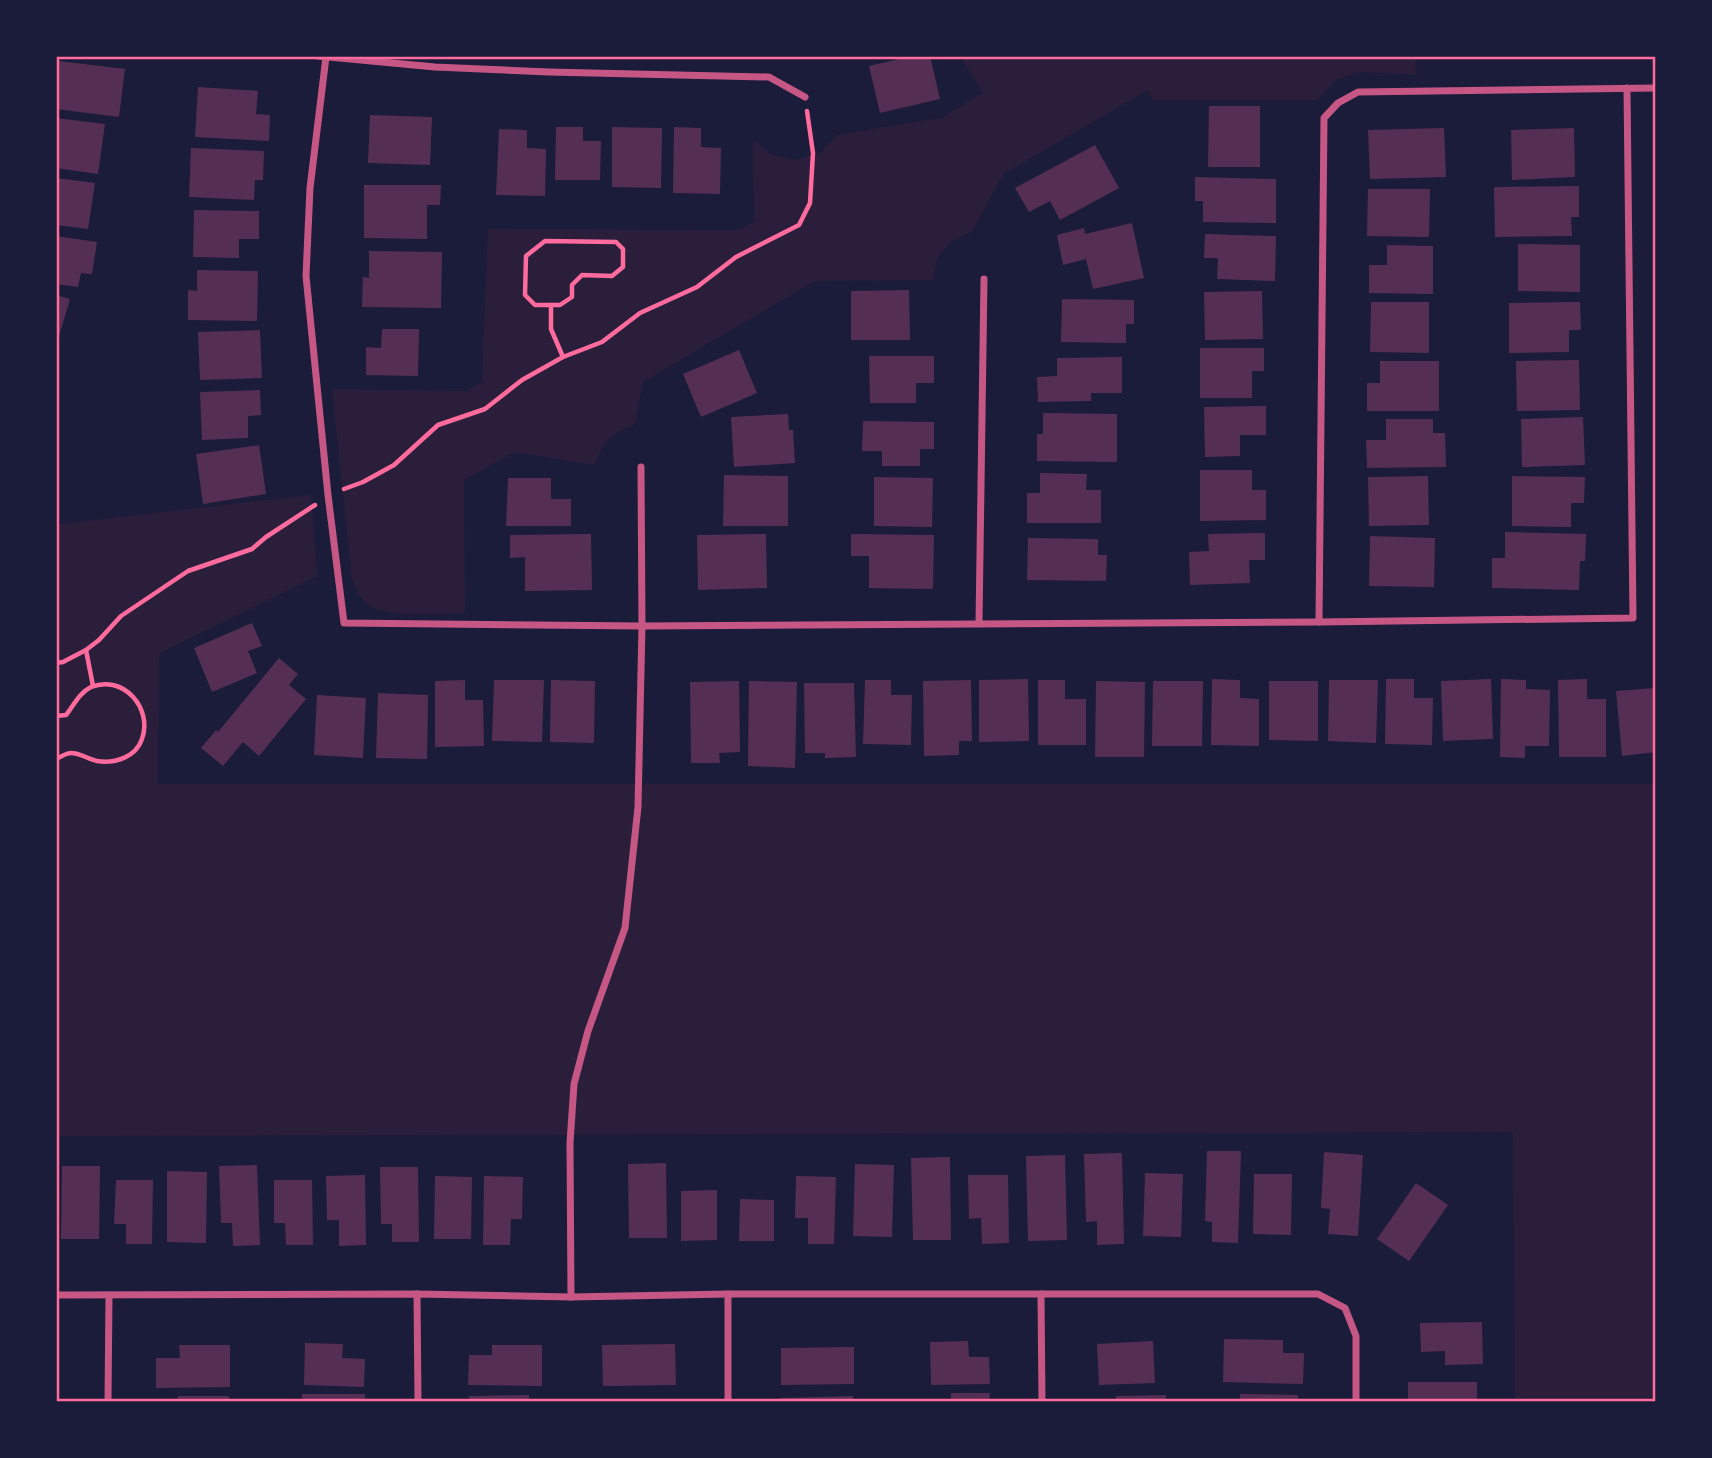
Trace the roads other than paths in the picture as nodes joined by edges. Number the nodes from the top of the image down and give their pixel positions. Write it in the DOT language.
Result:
graph roads {
  1 [pos="322,57"];
  2 [pos="1627,88"];
  3 [pos="1656,88"];
  4 [pos="805,97"];
  5 [pos="984,279"];
  6 [pos="641,467"];
  7 [pos="1320,622"];
  8 [pos="979,623"];
  9 [pos="642,626"];
  10 [pos="108,1294"];
  11 [pos="417,1294"];
  12 [pos="728,1294"];
  13 [pos="1041,1294"];
  14 [pos="56,1295"];
  15 [pos="571,1297"];
  16 [pos="108,1402"];
  17 [pos="418,1402"];
  18 [pos="728,1402"];
  19 [pos="1041,1402"];
  20 [pos="1356,1402"];
  1 -- 4 [label="street"];
  1 -- 9 [label="street"];
  2 -- 3 [label="street"];
  2 -- 7 [label="street"];
  2 -- 7 [label="street"];
  5 -- 8 [label="street"];
  6 -- 9 [label="street"];
  7 -- 8 [label="street"];
  8 -- 9 [label="street"];
  9 -- 15 [label="street"];
  10 -- 11 [label="street"];
  10 -- 14 [label="street"];
  10 -- 16 [label="street"];
  11 -- 15 [label="street"];
  11 -- 17 [label="street"];
  12 -- 13 [label="street"];
  12 -- 15 [label="street"];
  12 -- 18 [label="street"];
  13 -- 19 [label="street"];
  13 -- 20 [label="street"];
}
